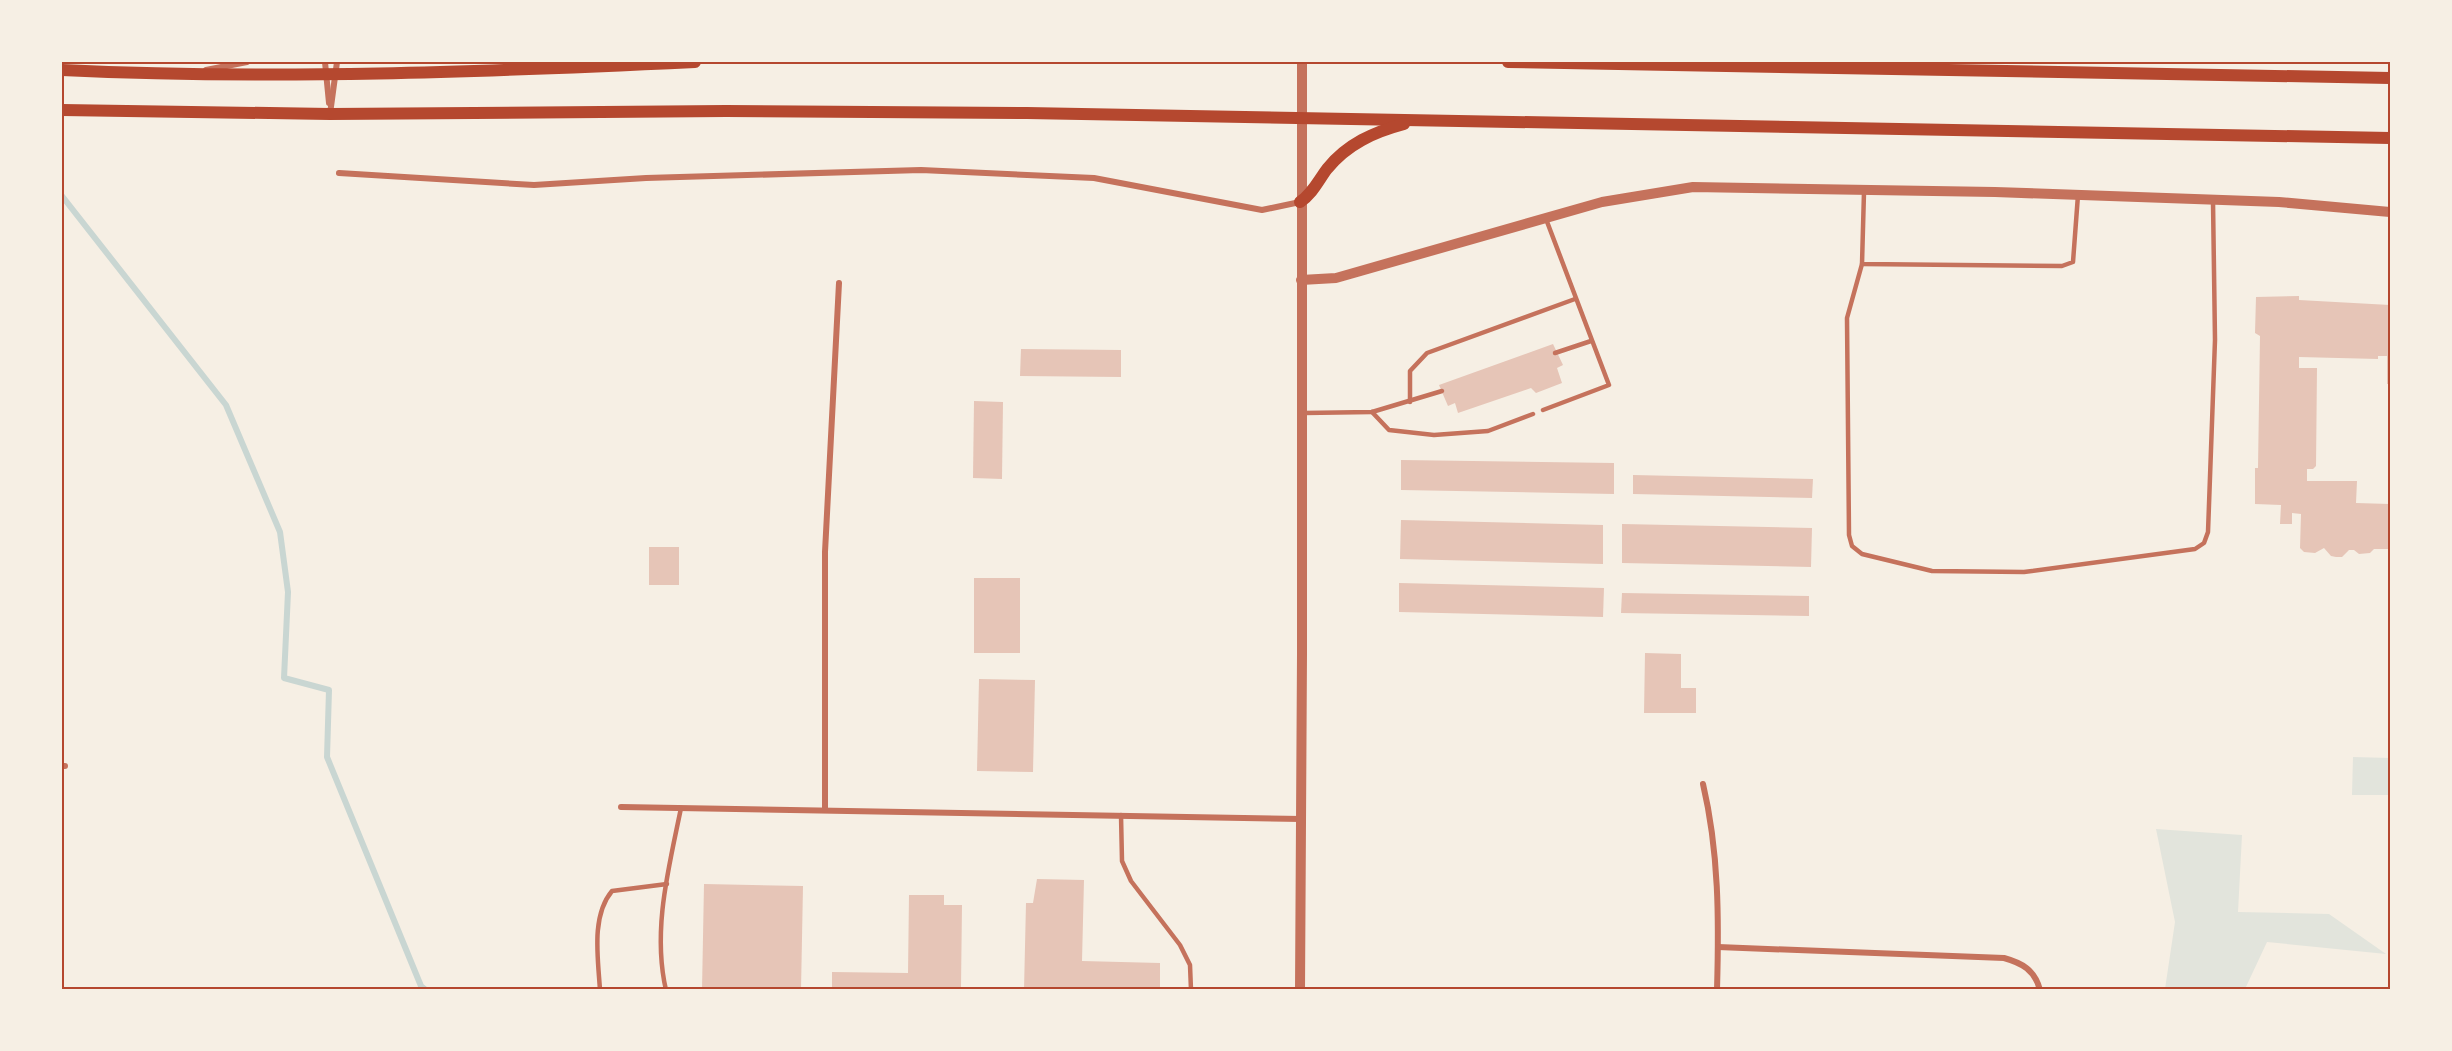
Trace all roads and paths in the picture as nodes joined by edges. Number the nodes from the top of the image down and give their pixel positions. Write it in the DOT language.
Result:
graph roads {
  1 [pos="247,62"];
  2 [pos="337,62"];
  3 [pos="695,62"];
  4 [pos="1302,62"];
  5 [pos="1508,62"];
  6 [pos="1762,62"];
  7 [pos="1821,68"];
  8 [pos="62,70"];
  9 [pos="329,70"];
  10 [pos="185,73"];
  11 [pos="2391,78"];
  12 [pos="62,110"];
  13 [pos="330,114"];
  14 [pos="1302,118"];
  15 [pos="1418,121"];
  16 [pos="2391,138"];
  17 [pos="339,172"];
  18 [pos="1864,189"];
  19 [pos="2078,195"];
  20 [pos="2213,200"];
  21 [pos="1300,202"];
  22 [pos="2391,212"];
  23 [pos="1546,219"];
  24 [pos="1862,264"];
  25 [pos="1301,280"];
  26 [pos="839,283"];
  27 [pos="1575,299"];
  28 [pos="1591,341"];
  29 [pos="1556,353"];
  30 [pos="1442,391"];
  31 [pos="1410,402"];
  32 [pos="1543,410"];
  33 [pos="1372,412"];
  34 [pos="1301,413"];
  35 [pos="1533,414"];
  36 [pos="1703,784"];
  37 [pos="621,807"];
  38 [pos="681,808"];
  39 [pos="825,810"];
  40 [pos="1121,815"];
  41 [pos="1301,819"];
  42 [pos="667,884"];
  43 [pos="1718,947"];
  44 [pos="600,990"];
  45 [pos="666,990"];
  46 [pos="1191,990"];
  47 [pos="1300,990"];
  48 [pos="1718,990"];
  49 [pos="2040,990"];
  1 -- 10 [label="street"];
  2 -- 9 [label="street"];
  3 -- 9 [label="main road"];
  4 -- 14 [label="street"];
  5 -- 7 [label="main road"];
  6 -- 7 [label="main road"];
  7 -- 11 [label="main road"];
  8 -- 10 [label="main road"];
  9 -- 10 [label="main road"];
  9 -- 13 [label="street"];
  12 -- 13 [label="main road"];
  13 -- 14 [label="main road"];
  14 -- 15 [label="main road"];
  14 -- 21 [label="street"];
  15 -- 16 [label="main road"];
  15 -- 21 [label="main road"];
  17 -- 21 [label="street"];
  18 -- 19 [label="street"];
  18 -- 23 [label="street"];
  18 -- 24 [label="lane"];
  19 -- 20 [label="street"];
  19 -- 24 [label="lane"];
  20 -- 22 [label="street"];
  20 -- 24 [label="lane"];
  21 -- 25 [label="street"];
  23 -- 25 [label="street"];
  23 -- 27 [label="lane"];
  25 -- 34 [label="street"];
  26 -- 39 [label="street"];
  27 -- 28 [label="lane"];
  27 -- 31 [label="lane"];
  28 -- 29 [label="lane"];
  28 -- 32 [label="lane"];
  30 -- 31 [label="lane"];
  31 -- 33 [label="lane"];
  33 -- 34 [label="lane"];
  33 -- 35 [label="lane"];
  34 -- 41 [label="street"];
  36 -- 43 [label="street"];
  37 -- 38 [label="street"];
  38 -- 39 [label="street"];
  38 -- 42 [label="lane"];
  39 -- 40 [label="street"];
  40 -- 41 [label="street"];
  40 -- 46 [label="lane"];
  41 -- 47 [label="street"];
  42 -- 44 [label="lane"];
  42 -- 45 [label="lane"];
  43 -- 48 [label="street"];
  43 -- 49 [label="street"];
}
